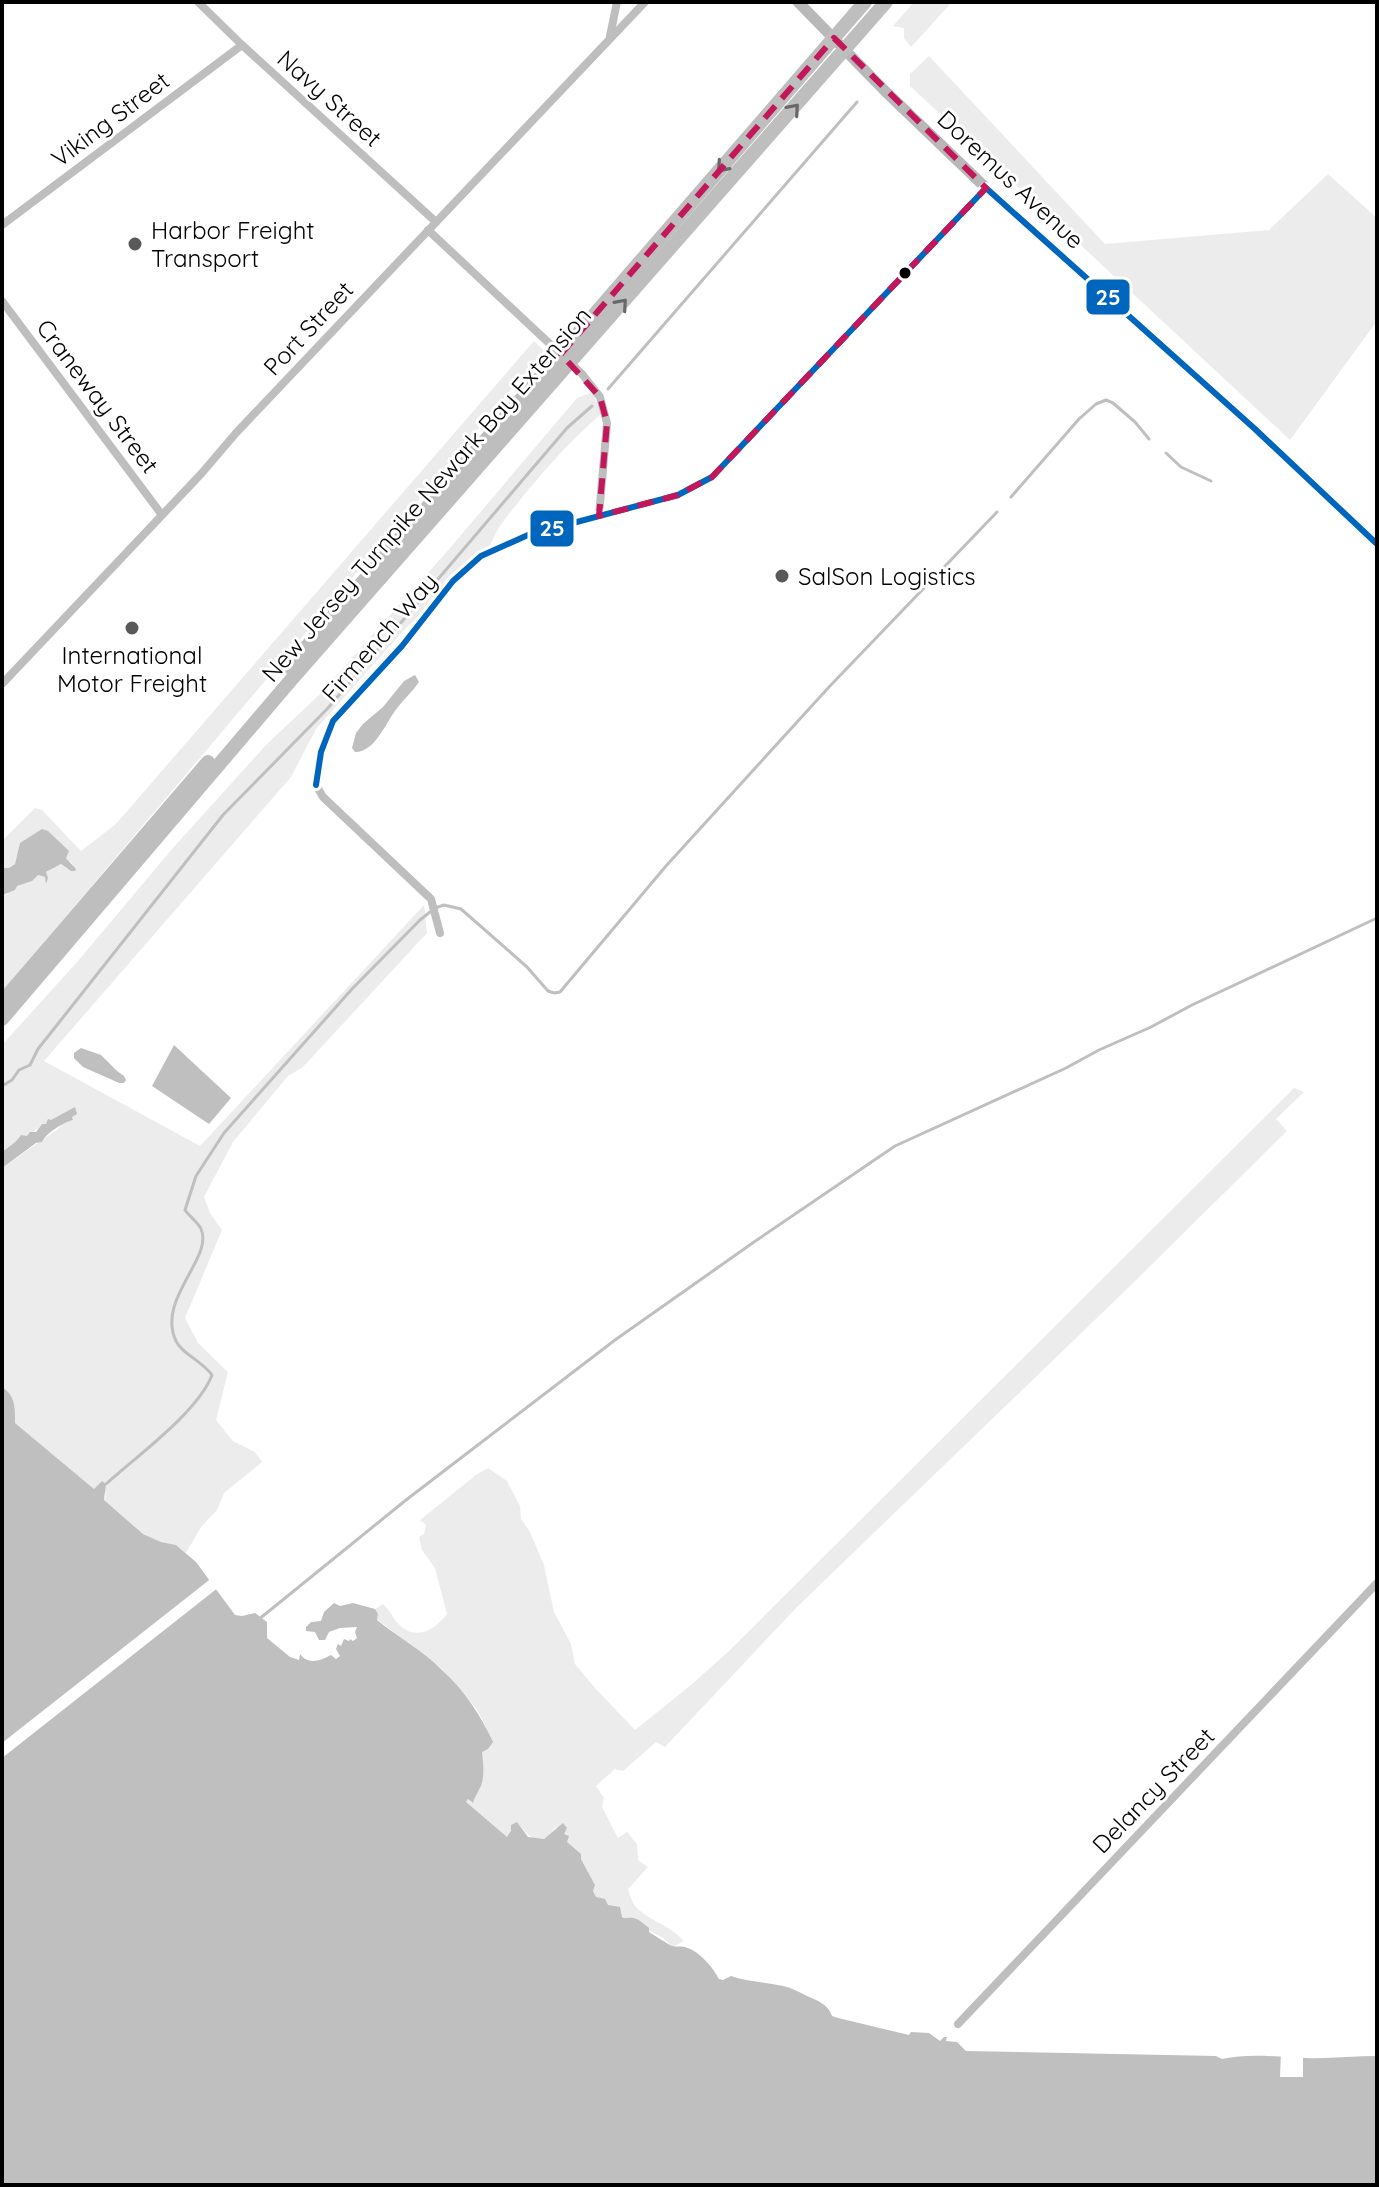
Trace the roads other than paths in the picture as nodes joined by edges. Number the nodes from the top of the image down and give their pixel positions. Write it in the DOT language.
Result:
graph roads {
  1 [pos="198,2"];
  2 [pos="617,2"];
  3 [pos="645,2"];
  4 [pos="798,2"];
  5 [pos="865,2"];
  6 [pos="886,2"];
  7 [pos="609,39"];
  8 [pos="242,45"];
  9 [pos="986,188"];
  10 [pos="436,222"];
  11 [pos="2,225"];
  12 [pos="428,230"];
  13 [pos="2,301"];
  14 [pos="162,515"];
  15 [pos="599,516"];
  16 [pos="1377,544"];
  17 [pos="2,684"];
  18 [pos="440,933"];
  19 [pos="2,1002"];
  20 [pos="2,1019"];
  21 [pos="1377,1583"];
  22 [pos="958,2024"];
  1 -- 8 [label="street, Navy Street"];
  2 -- 7 [label="street"];
  3 -- 7 [label="street, Port Street"];
  4 -- 9 [label="main road, Doremus Avenue"];
  5 -- 19 [label="highway, New Jersey Turnpike Newark Bay Extension, one-way"];
  20 -- 6 [label="highway, New Jersey Turnpike Newark Bay Extension, one-way"];
  7 -- 10 [label="street, Port Street"];
  8 -- 10 [label="street, Navy Street"];
  8 -- 11 [label="street, Viking Street"];
  9 -- 15 [label="street, Firmench Way"];
  9 -- 16 [label="main road, Doremus Avenue"];
  10 -- 12 [label="street, Port Street"];
  12 -- 14 [label="street, Port Street"];
  12 -- 15 [label="street"];
  13 -- 14 [label="street, Craneway Street"];
  14 -- 17 [label="street, Port Street"];
  15 -- 18 [label="street, Firmench Way"];
  21 -- 22 [label="street, Delancy Street"];
}
